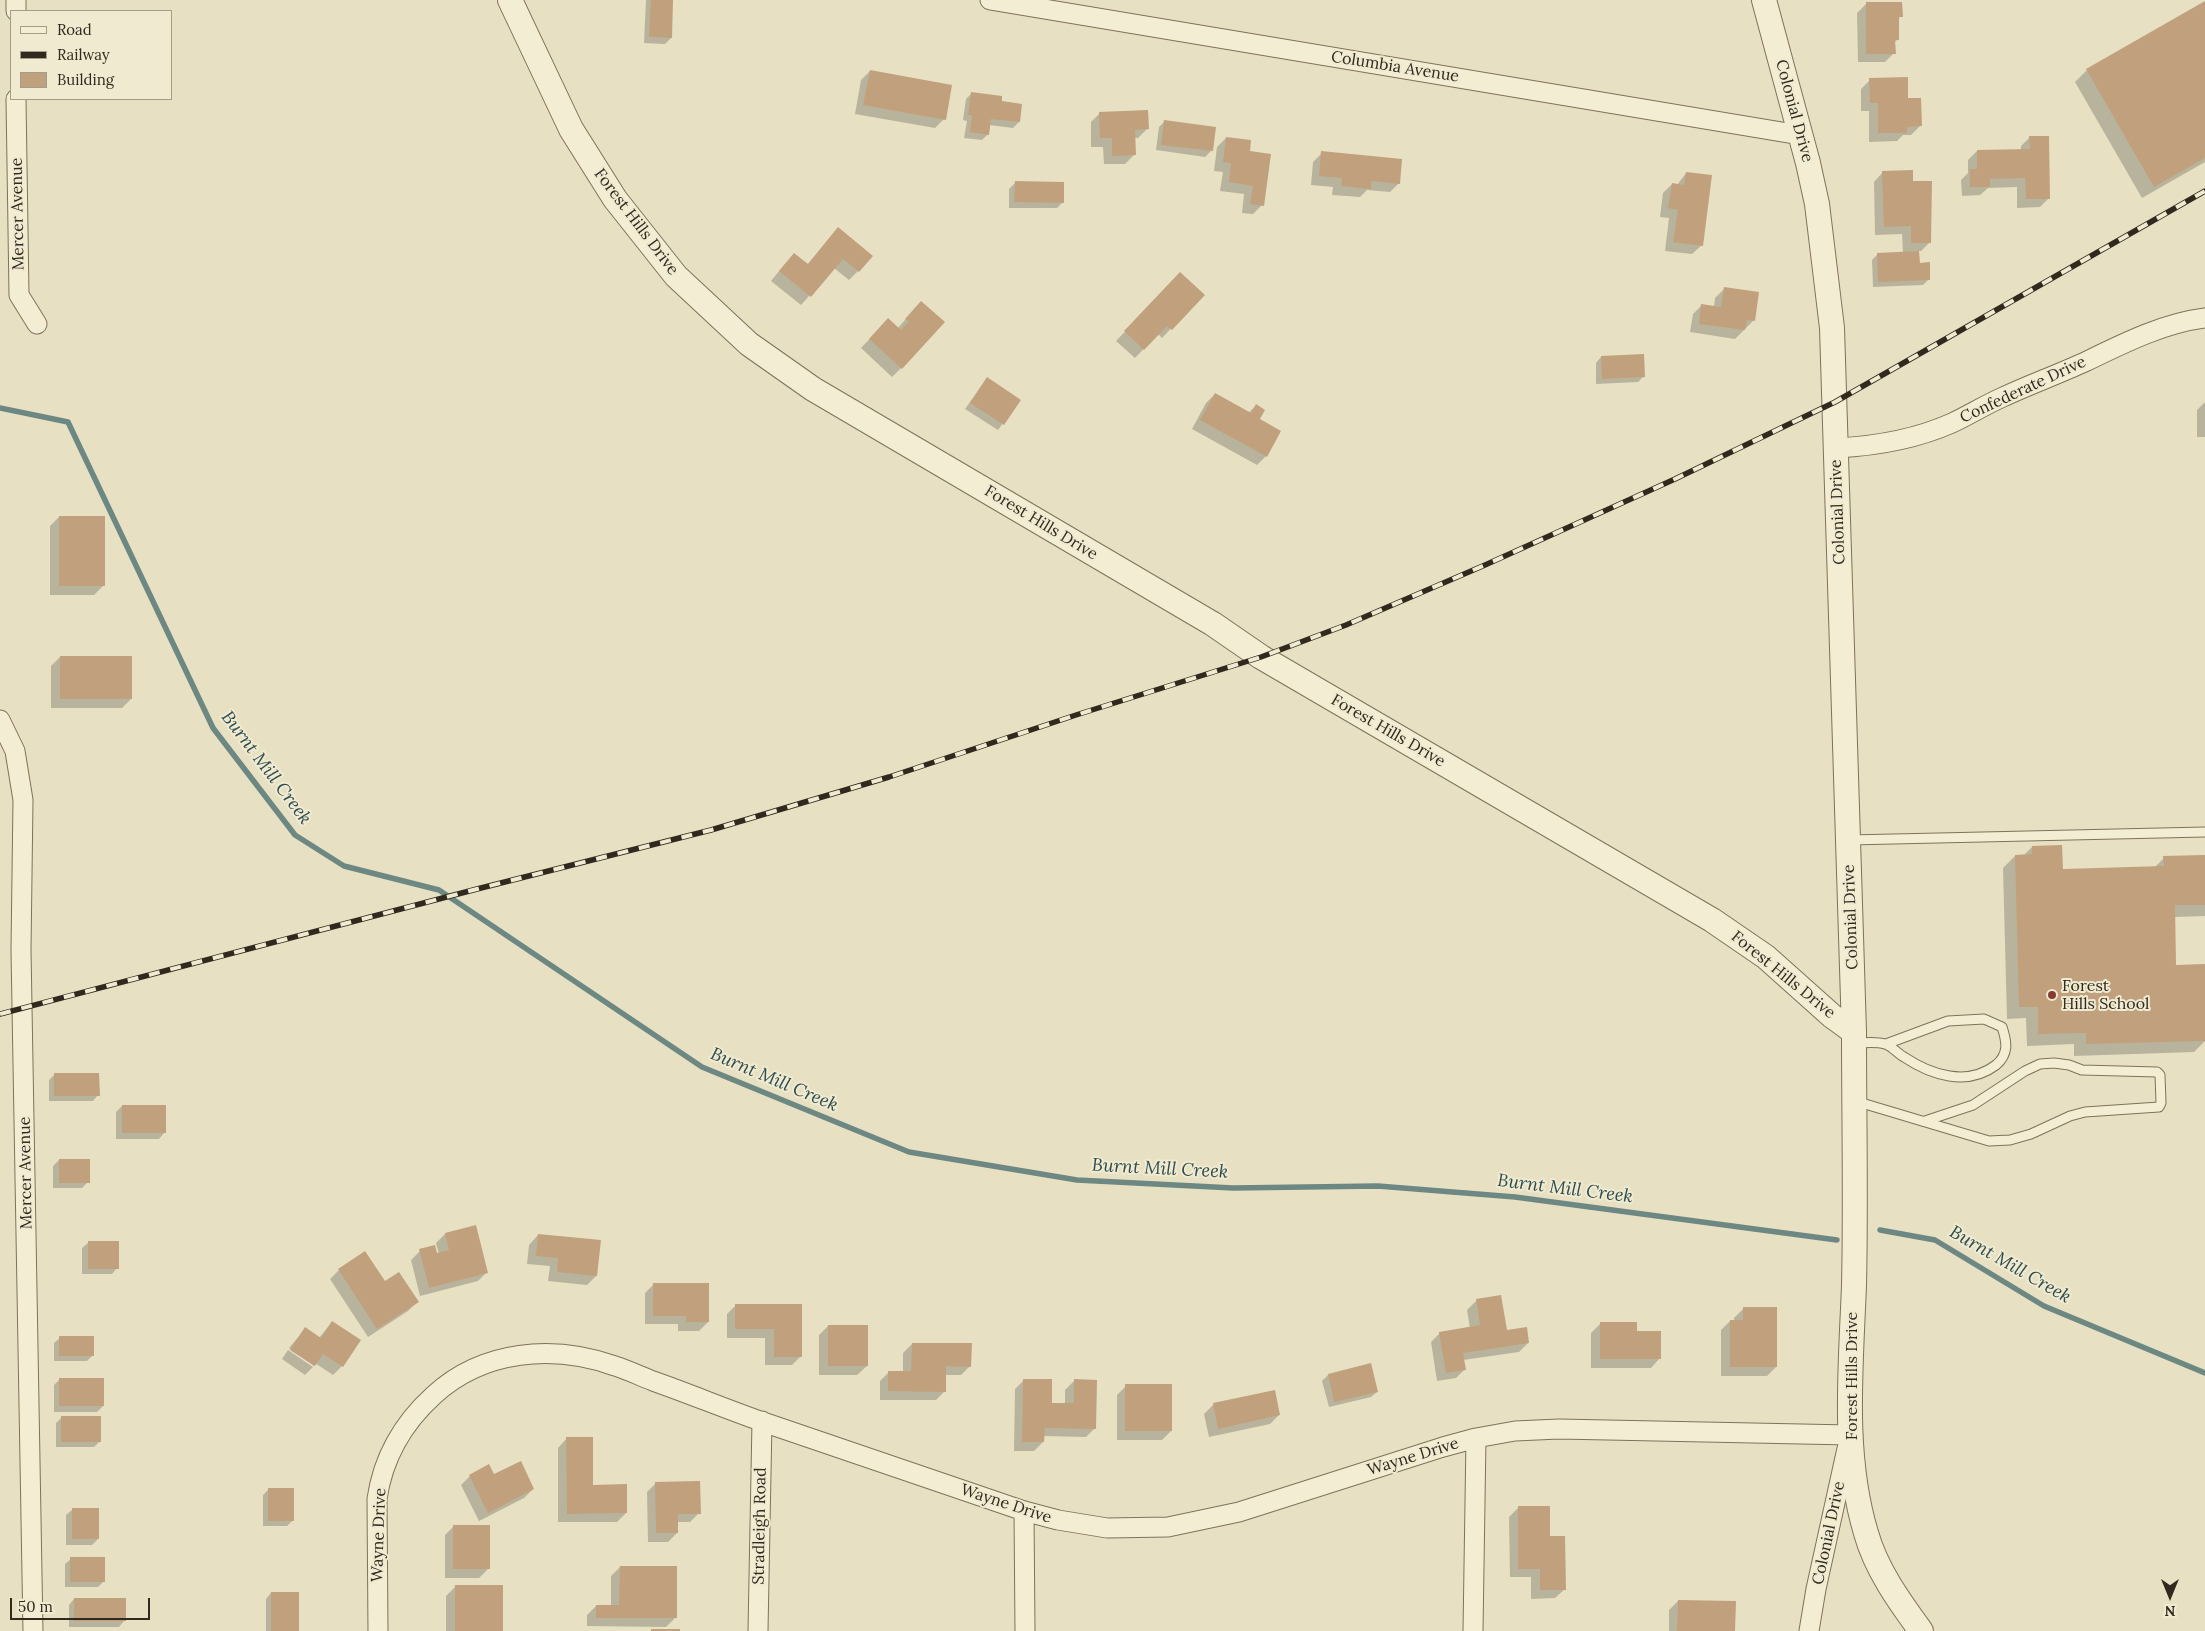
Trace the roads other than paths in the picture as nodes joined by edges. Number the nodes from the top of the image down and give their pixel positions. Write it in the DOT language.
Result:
graph roads {
  1 [pos="510,0"];
  2 [pos="990,0"];
  3 [pos="1764,0"];
  4 [pos="16,100"];
  5 [pos="1800,135"];
  6 [pos="2205,318"];
  7 [pos="37,324"];
  8 [pos="1836,448"];
  9 [pos="0,720"];
  10 [pos="2205,832"];
  11 [pos="1848,840"];
  12 [pos="1854,1038"];
  13 [pos="1886,1044"];
  14 [pos="1855,1101"];
  15 [pos="1926,1122"];
  16 [pos="762,1421"];
  17 [pos="1850,1435"];
  18 [pos="1476,1438"];
  19 [pos="1024,1511"];
  20 [pos="32,1631"];
  21 [pos="378,1631"];
  22 [pos="758,1631"];
  23 [pos="1025,1631"];
  24 [pos="1474,1631"];
  25 [pos="1809,1631"];
  26 [pos="1921,1631"];
  1 -- 12 [label="street, Forest Hills Drive"];
  2 -- 5 [label="street, Columbia Avenue"];
  3 -- 5 [label="street, Colonial Drive"];
  4 -- 7 [label="street, Mercer Avenue"];
  5 -- 8 [label="street, Colonial Drive"];
  6 -- 8 [label="street, Confederate Drive"];
  8 -- 11 [label="street, Colonial Drive"];
  9 -- 20 [label="street, Mercer Avenue"];
  10 -- 11 [label="lane"];
  11 -- 12 [label="street, Colonial Drive"];
  12 -- 13 [label="lane"];
  12 -- 14 [label="street, Forest Hills Drive"];
  13 -- 13 [label="lane"];
  14 -- 15 [label="lane"];
  14 -- 17 [label="street, Forest Hills Drive"];
  15 -- 15 [label="lane"];
  16 -- 19 [label="street, Wayne Drive"];
  16 -- 21 [label="street, Wayne Drive"];
  16 -- 22 [label="street, Stradleigh Road"];
  17 -- 18 [label="street, Wayne Drive"];
  17 -- 25 [label="street, Colonial Drive"];
  17 -- 26 [label="street, Forest Hills Drive"];
  18 -- 19 [label="street, Wayne Drive"];
  18 -- 24 [label="street"];
  19 -- 23 [label="street"];
}
